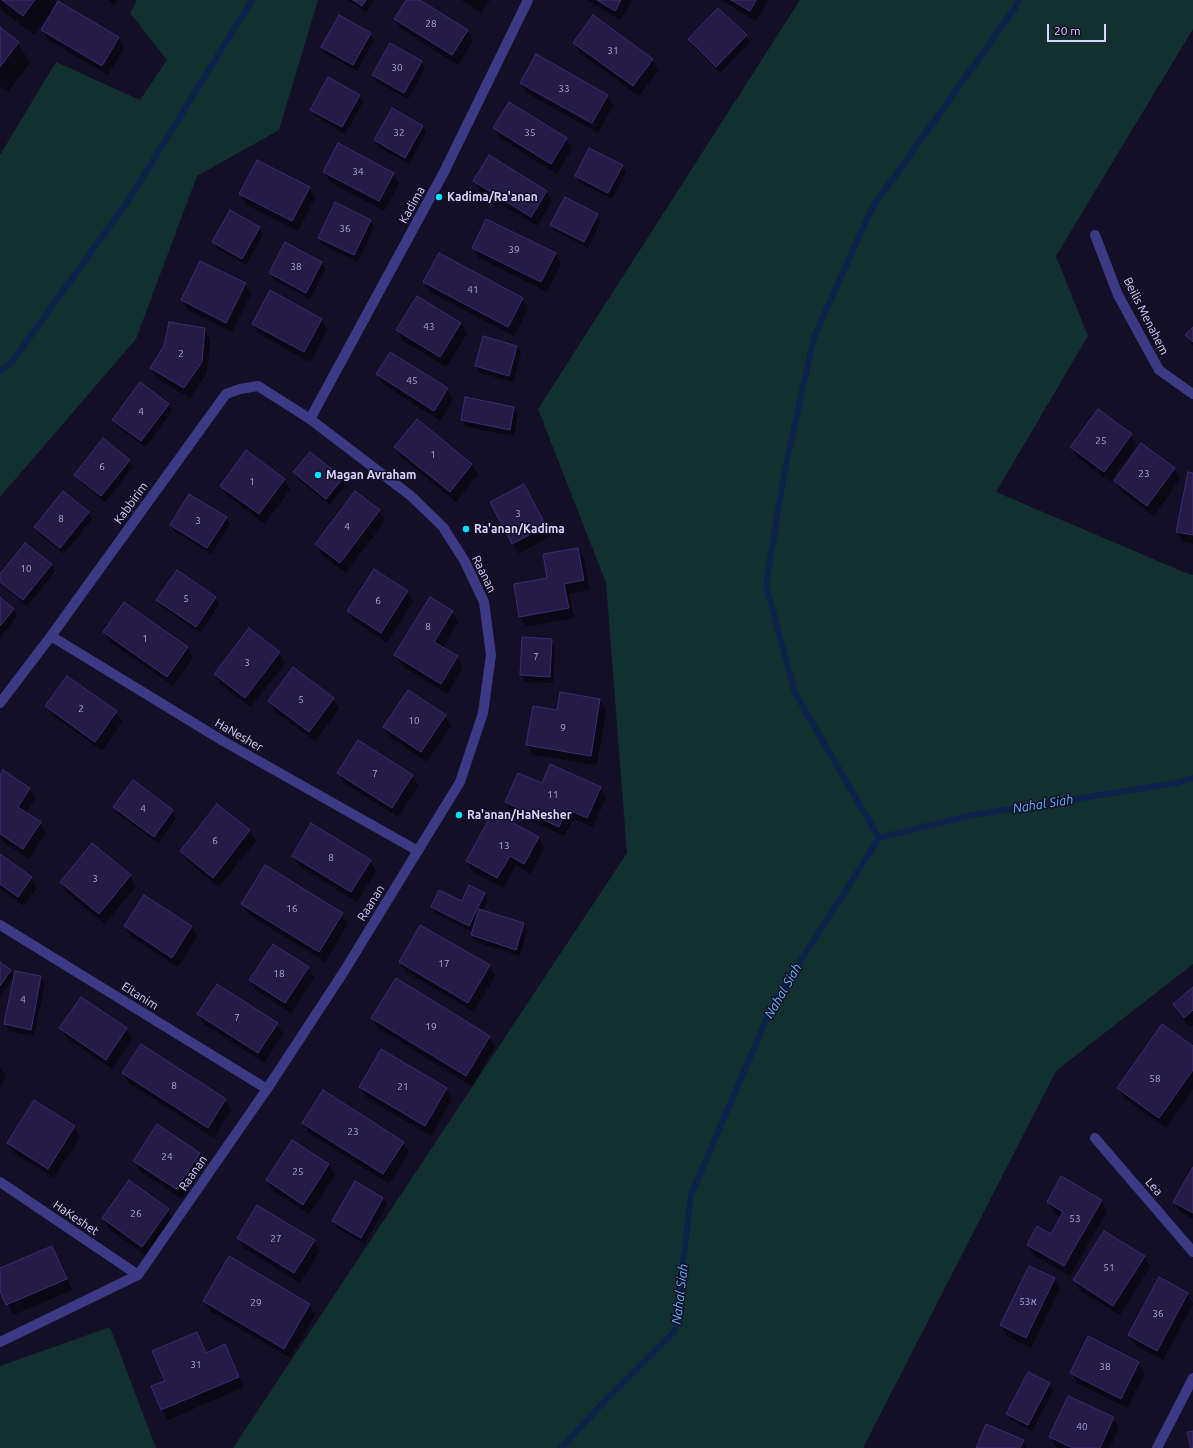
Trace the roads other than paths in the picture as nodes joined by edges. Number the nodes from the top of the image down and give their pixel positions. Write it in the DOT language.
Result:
graph roads {
  1 [pos="528,0"];
  2 [pos="1095,235"];
  3 [pos="1193,394"];
  4 [pos="310,418"];
  5 [pos="51,636"];
  6 [pos="0,703"];
  7 [pos="418,851"];
  8 [pos="0,925"];
  9 [pos="267,1089"];
  10 [pos="1095,1138"];
  11 [pos="0,1182"];
  12 [pos="1193,1252"];
  13 [pos="138,1275"];
  14 [pos="0,1342"];
  15 [pos="1193,1378"];
  16 [pos="1158,1448"];
  1 -- 4 [label="street, Kadima"];
  2 -- 3 [label="street, Beilis Menahem"];
  4 -- 5 [label="street, Kabbirim"];
  4 -- 7 [label="street, Raanan"];
  5 -- 6 [label="street, Kabbirim"];
  5 -- 7 [label="street, HaNesher"];
  7 -- 9 [label="street, Raanan"];
  8 -- 9 [label="street, Eitanim"];
  9 -- 13 [label="street, Raanan"];
  10 -- 12 [label="street, Lea"];
  11 -- 13 [label="street, HaKeshet"];
  13 -- 14 [label="street, Raanan"];
  15 -- 16 [label="street"];
}
